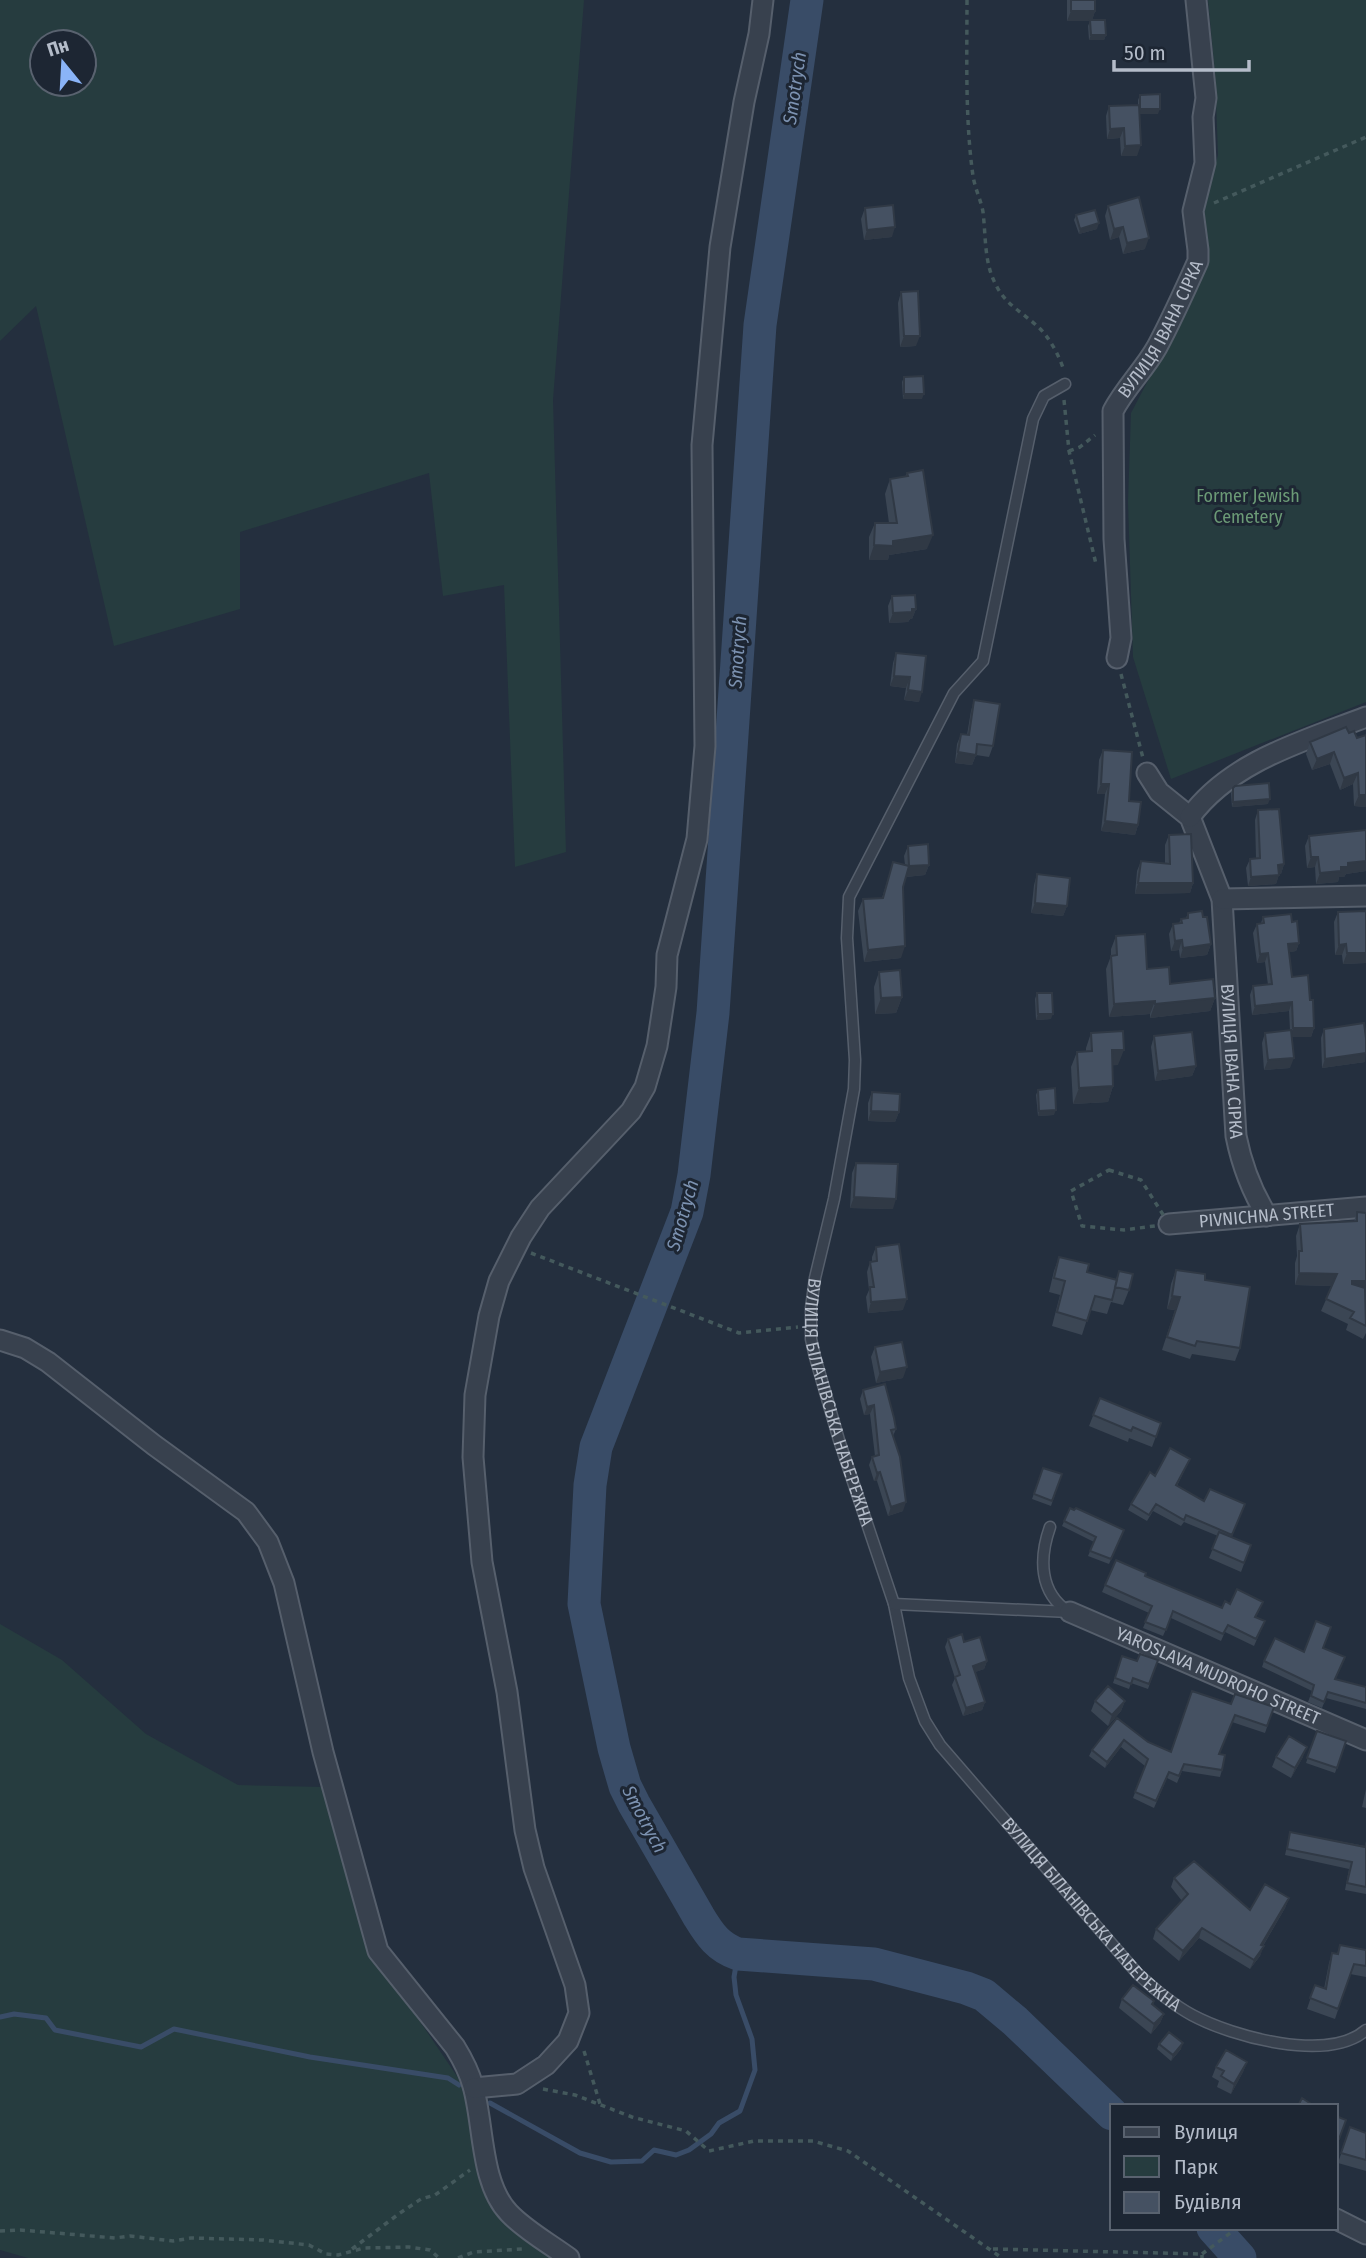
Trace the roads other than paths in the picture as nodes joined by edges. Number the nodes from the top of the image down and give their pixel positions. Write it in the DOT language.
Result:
graph roads {
  1 [pos="763,0"];
  2 [pos="1196,0"];
  3 [pos="1065,384"];
  4 [pos="1117,658"];
  5 [pos="1366,717"];
  6 [pos="1147,773"];
  7 [pos="1190,817"];
  8 [pos="1366,896"];
  9 [pos="1222,899"];
  10 [pos="1366,1207"];
  11 [pos="1267,1216"];
  12 [pos="1169,1224"];
  13 [pos="0,1340"];
  14 [pos="1050,1527"];
  15 [pos="894,1604"];
  16 [pos="1070,1612"];
  17 [pos="1366,1740"];
  18 [pos="1366,2030"];
  19 [pos="474,2088"];
  20 [pos="1338,2220"];
  21 [pos="1366,2234"];
  22 [pos="569,2258"];
  1 -- 19 [label="street"];
  2 -- 4 [label="street, ВУЛИЦЯ ІВАНА СІРКА"];
  3 -- 15 [label="lane, ВУЛИЦЯ БІЛАНІВСЬКА НАБЕРЕЖНА"];
  5 -- 7 [label="street"];
  6 -- 7 [label="street"];
  7 -- 9 [label="street, ВУЛИЦЯ ІВАНА СІРКА"];
  8 -- 9 [label="street"];
  9 -- 11 [label="street, ВУЛИЦЯ ІВАНА СІРКА"];
  10 -- 11 [label="street, PIVNICHNA STREET"];
  11 -- 12 [label="street, PIVNICHNA STREET"];
  13 -- 19 [label="street"];
  14 -- 16 [label="lane"];
  15 -- 16 [label="lane"];
  15 -- 18 [label="lane, ВУЛИЦЯ БІЛАНІВСЬКА НАБЕРЕЖНА"];
  16 -- 17 [label="street, YAROSLAVA MUDROHO STREET"];
  19 -- 22 [label="street"];
  20 -- 21 [label="street"];
}
